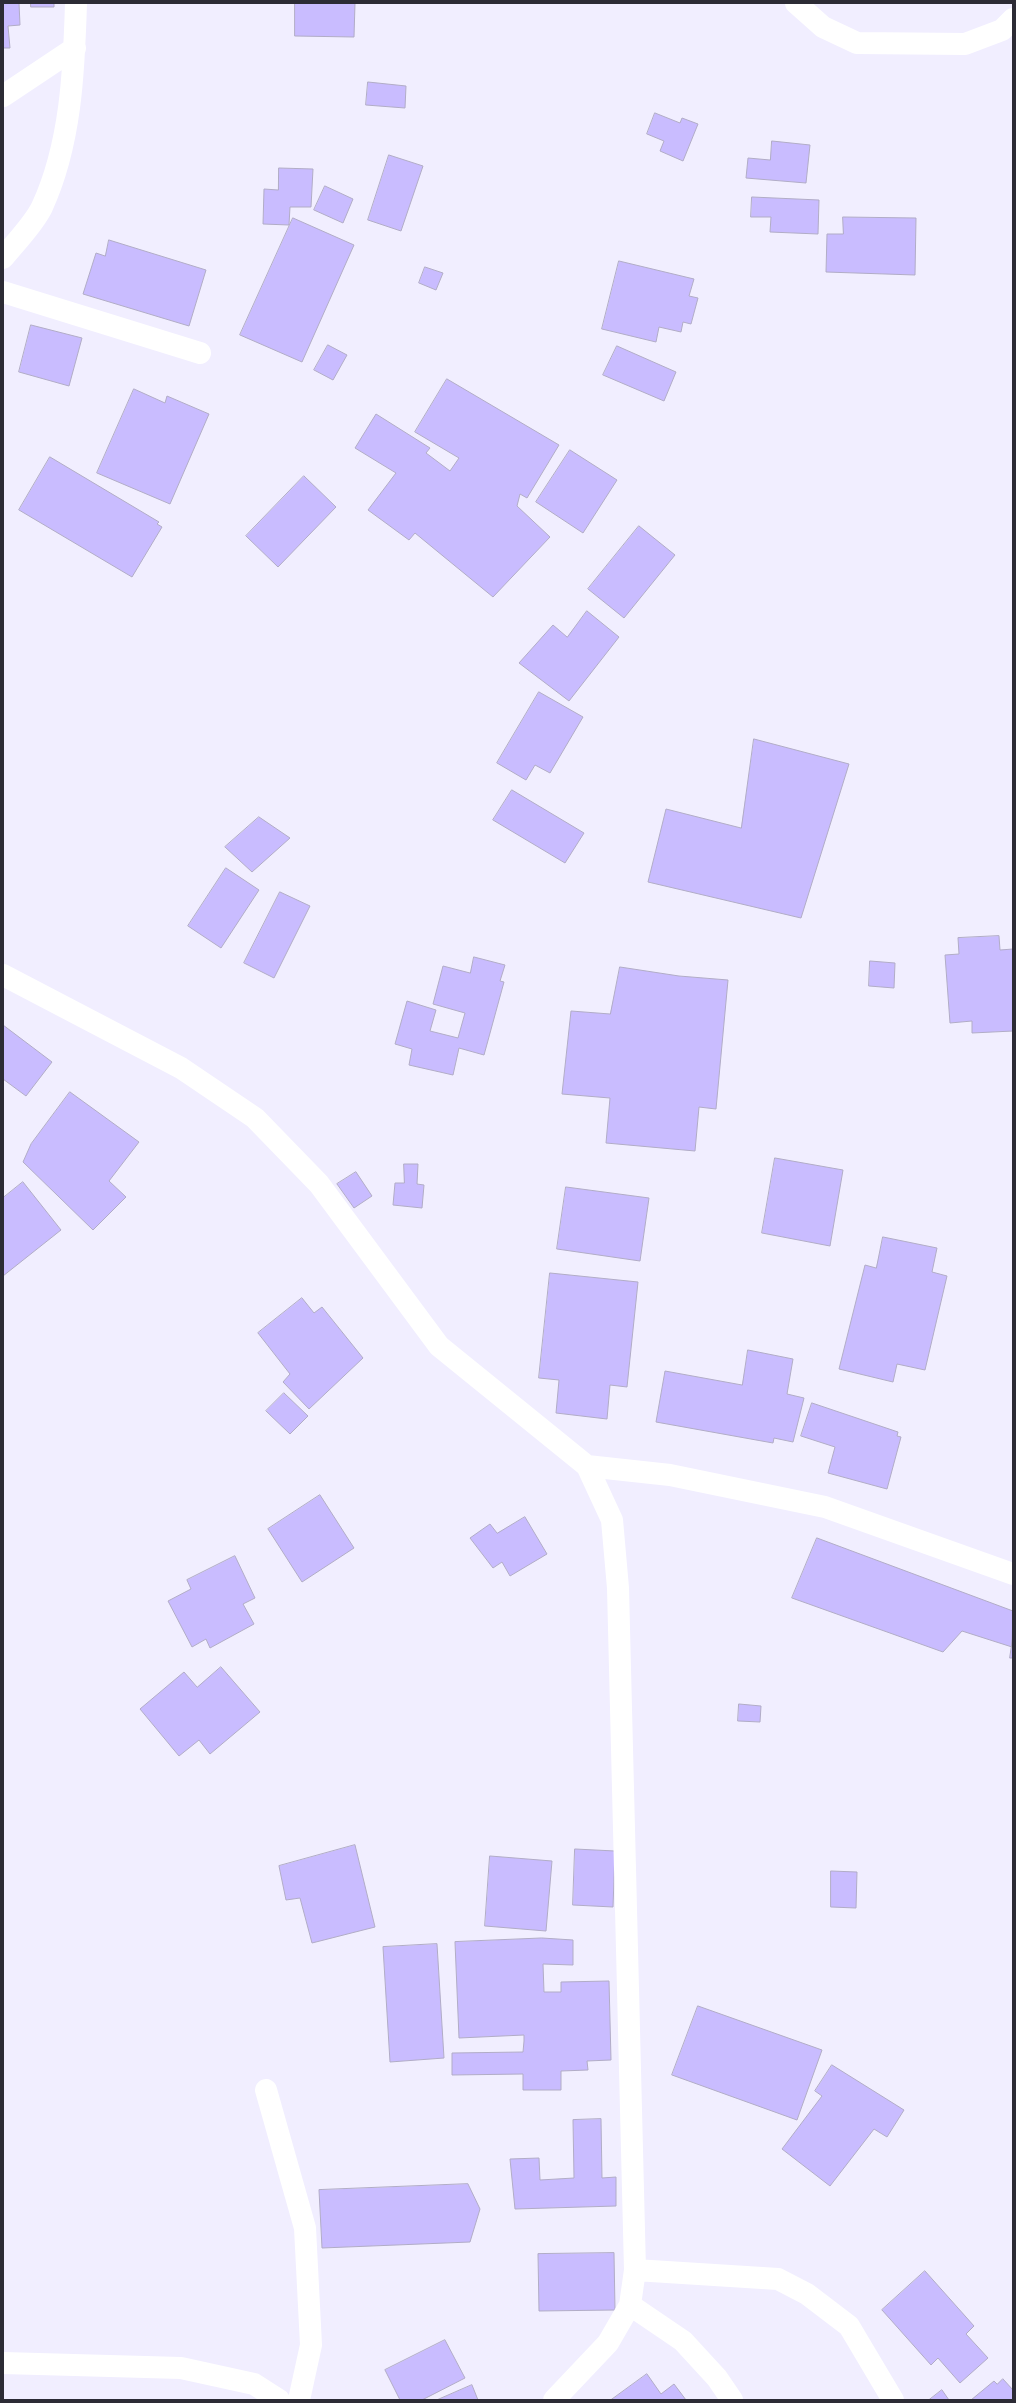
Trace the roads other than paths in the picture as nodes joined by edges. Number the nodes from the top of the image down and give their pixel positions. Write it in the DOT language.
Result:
graph roads {
  1 [pos="76,3"];
  2 [pos="796,3"];
  3 [pos="1013,19"];
  4 [pos="75,48"];
  5 [pos="3,96"];
  6 [pos="3,258"];
  7 [pos="3,292"];
  8 [pos="200,352"];
  9 [pos="3,975"];
  10 [pos="587,1466"];
  11 [pos="1013,1574"];
  12 [pos="266,2090"];
  13 [pos="635,2270"];
  14 [pos="630,2305"];
  15 [pos="3,2363"];
  16 [pos="279,2400"];
  17 [pos="299,2400"];
  18 [pos="554,2400"];
  19 [pos="732,2400"];
  20 [pos="892,2400"];
  1 -- 4 [label="street"];
  2 -- 3 [label="street"];
  4 -- 5 [label="street"];
  4 -- 6 [label="street"];
  7 -- 8 [label="street"];
  9 -- 10 [label="street"];
  10 -- 11 [label="street"];
  10 -- 13 [label="street"];
  12 -- 17 [label="street"];
  13 -- 14 [label="street"];
  13 -- 20 [label="street"];
  14 -- 18 [label="street"];
  14 -- 19 [label="street"];
  15 -- 16 [label="street"];
}
